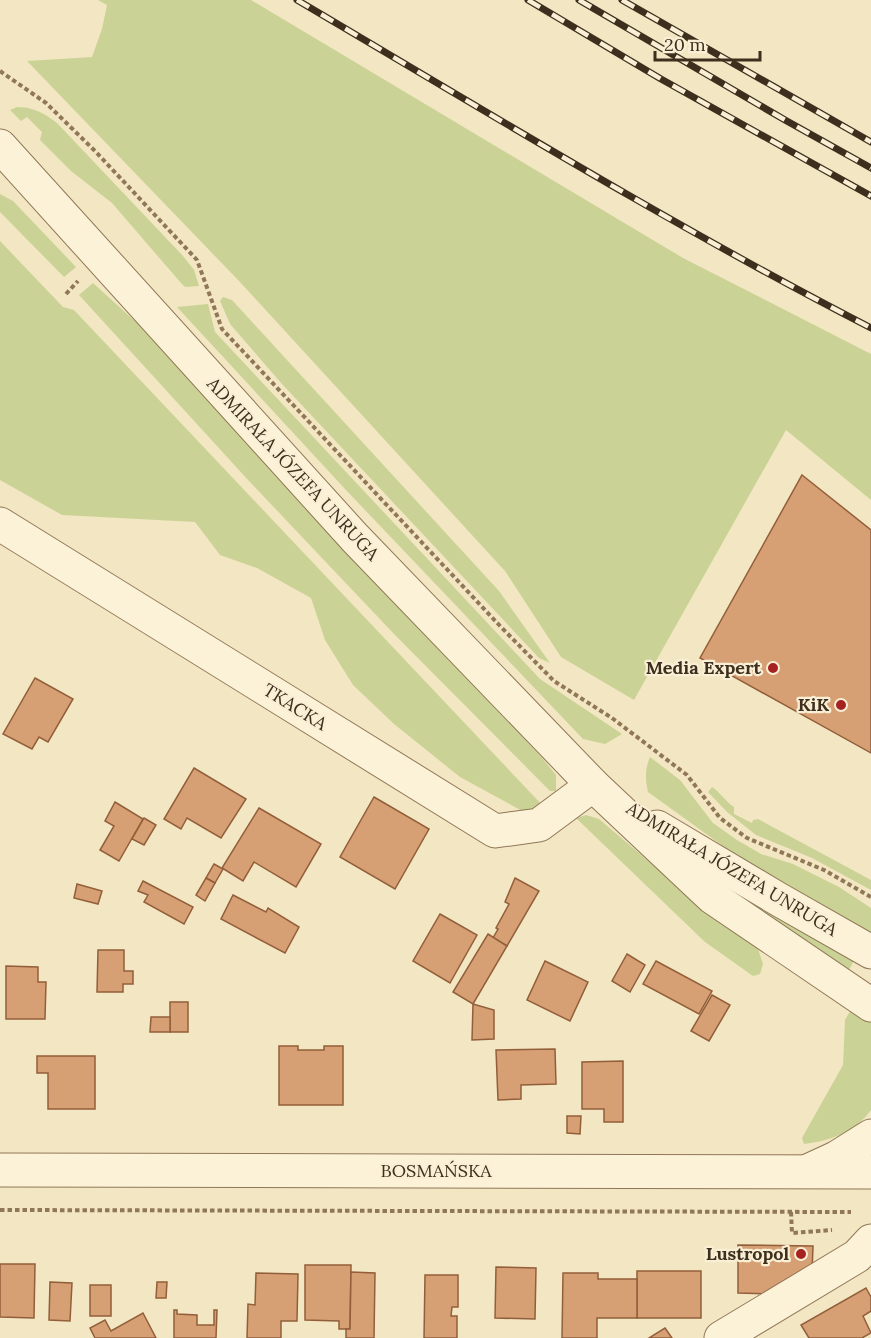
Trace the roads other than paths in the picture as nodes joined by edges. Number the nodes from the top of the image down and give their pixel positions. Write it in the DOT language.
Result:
graph roads {
  1 [pos="0,146"];
  2 [pos="0,524"];
  3 [pos="593,785"];
  4 [pos="871,952"];
  5 [pos="871,1005"];
  6 [pos="871,1136"];
  7 [pos="0,1170"];
  8 [pos="867,1170"];
  9 [pos="806,1171"];
  10 [pos="866,1227"];
  11 [pos="721,1338"];
  1 -- 3 [label="street, ADMIRAŁA JÓZEFA UNRUGA"];
  2 -- 3 [label="street, TKACKA"];
  3 -- 4 [label="street, ADMIRAŁA JÓZEFA UNRUGA"];
  3 -- 5 [label="street, ADMIRAŁA JÓZEFA UNRUGA"];
  6 -- 9 [label="street"];
  7 -- 9 [label="street, BOSMAŃSKA"];
  8 -- 9 [label="street, BOSMAŃSKA"];
  10 -- 11 [label="street"];
}
